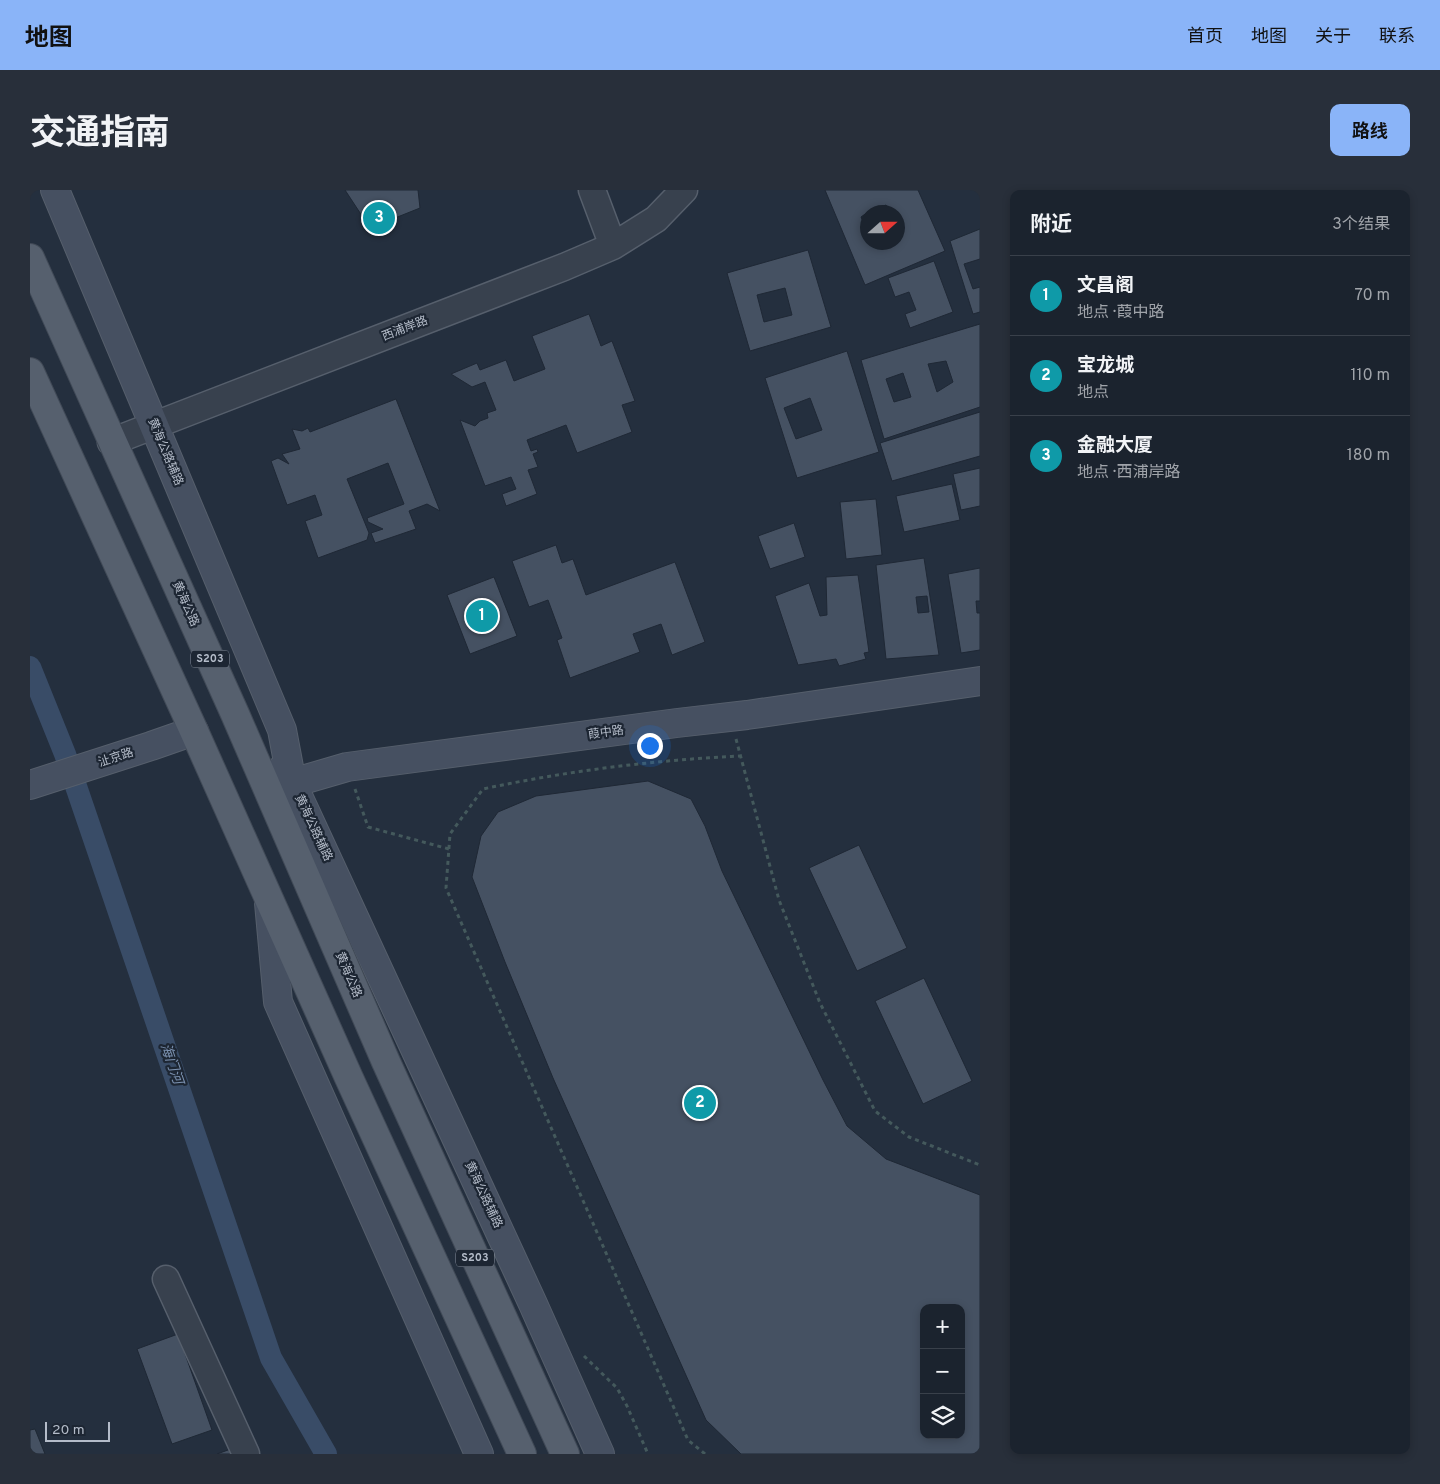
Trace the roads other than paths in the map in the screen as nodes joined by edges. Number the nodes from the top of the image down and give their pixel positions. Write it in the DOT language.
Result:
graph roads {
  1 [pos="55,190"];
  2 [pos="592,190"];
  3 [pos="684,190"];
  4 [pos="613,246"];
  5 [pos="30,258"];
  6 [pos="30,372"];
  7 [pos="154,426"];
  8 [pos="112,442"];
  9 [pos="980,681"];
  10 [pos="235,714"];
  11 [pos="194,731"];
  12 [pos="33,781"];
  13 [pos="292,783"];
  14 [pos="268,896"];
  15 [pos="166,1279"];
  16 [pos="246,1454"];
  17 [pos="479,1454"];
  18 [pos="522,1454"];
  19 [pos="565,1454"];
  20 [pos="600,1454"];
  1 -- 7 [label="main road, 黄海公路辅路"];
  2 -- 4 [label="street"];
  3 -- 4 [label="street, 西浦岸路"];
  4 -- 7 [label="street, 西浦岸路"];
  5 -- 8 [label="main road, 黄海公路 / S203"];
  6 -- 11 [label="main road"];
  7 -- 8 [label="street, 西浦岸路"];
  7 -- 13 [label="main road, 黄海公路辅路"];
  8 -- 10 [label="main road, 黄海公路 / S203"];
  9 -- 13 [label="main road, 葭中路"];
  10 -- 13 [label="main road"];
  10 -- 19 [label="main road, 黄海公路 / S203"];
  11 -- 12 [label="main road, 沚京路"];
  11 -- 14 [label="main road"];
  13 -- 20 [label="main road, 黄海公路辅路"];
  14 -- 17 [label="main road"];
  14 -- 18 [label="main road"];
  15 -- 16 [label="street"];
}
